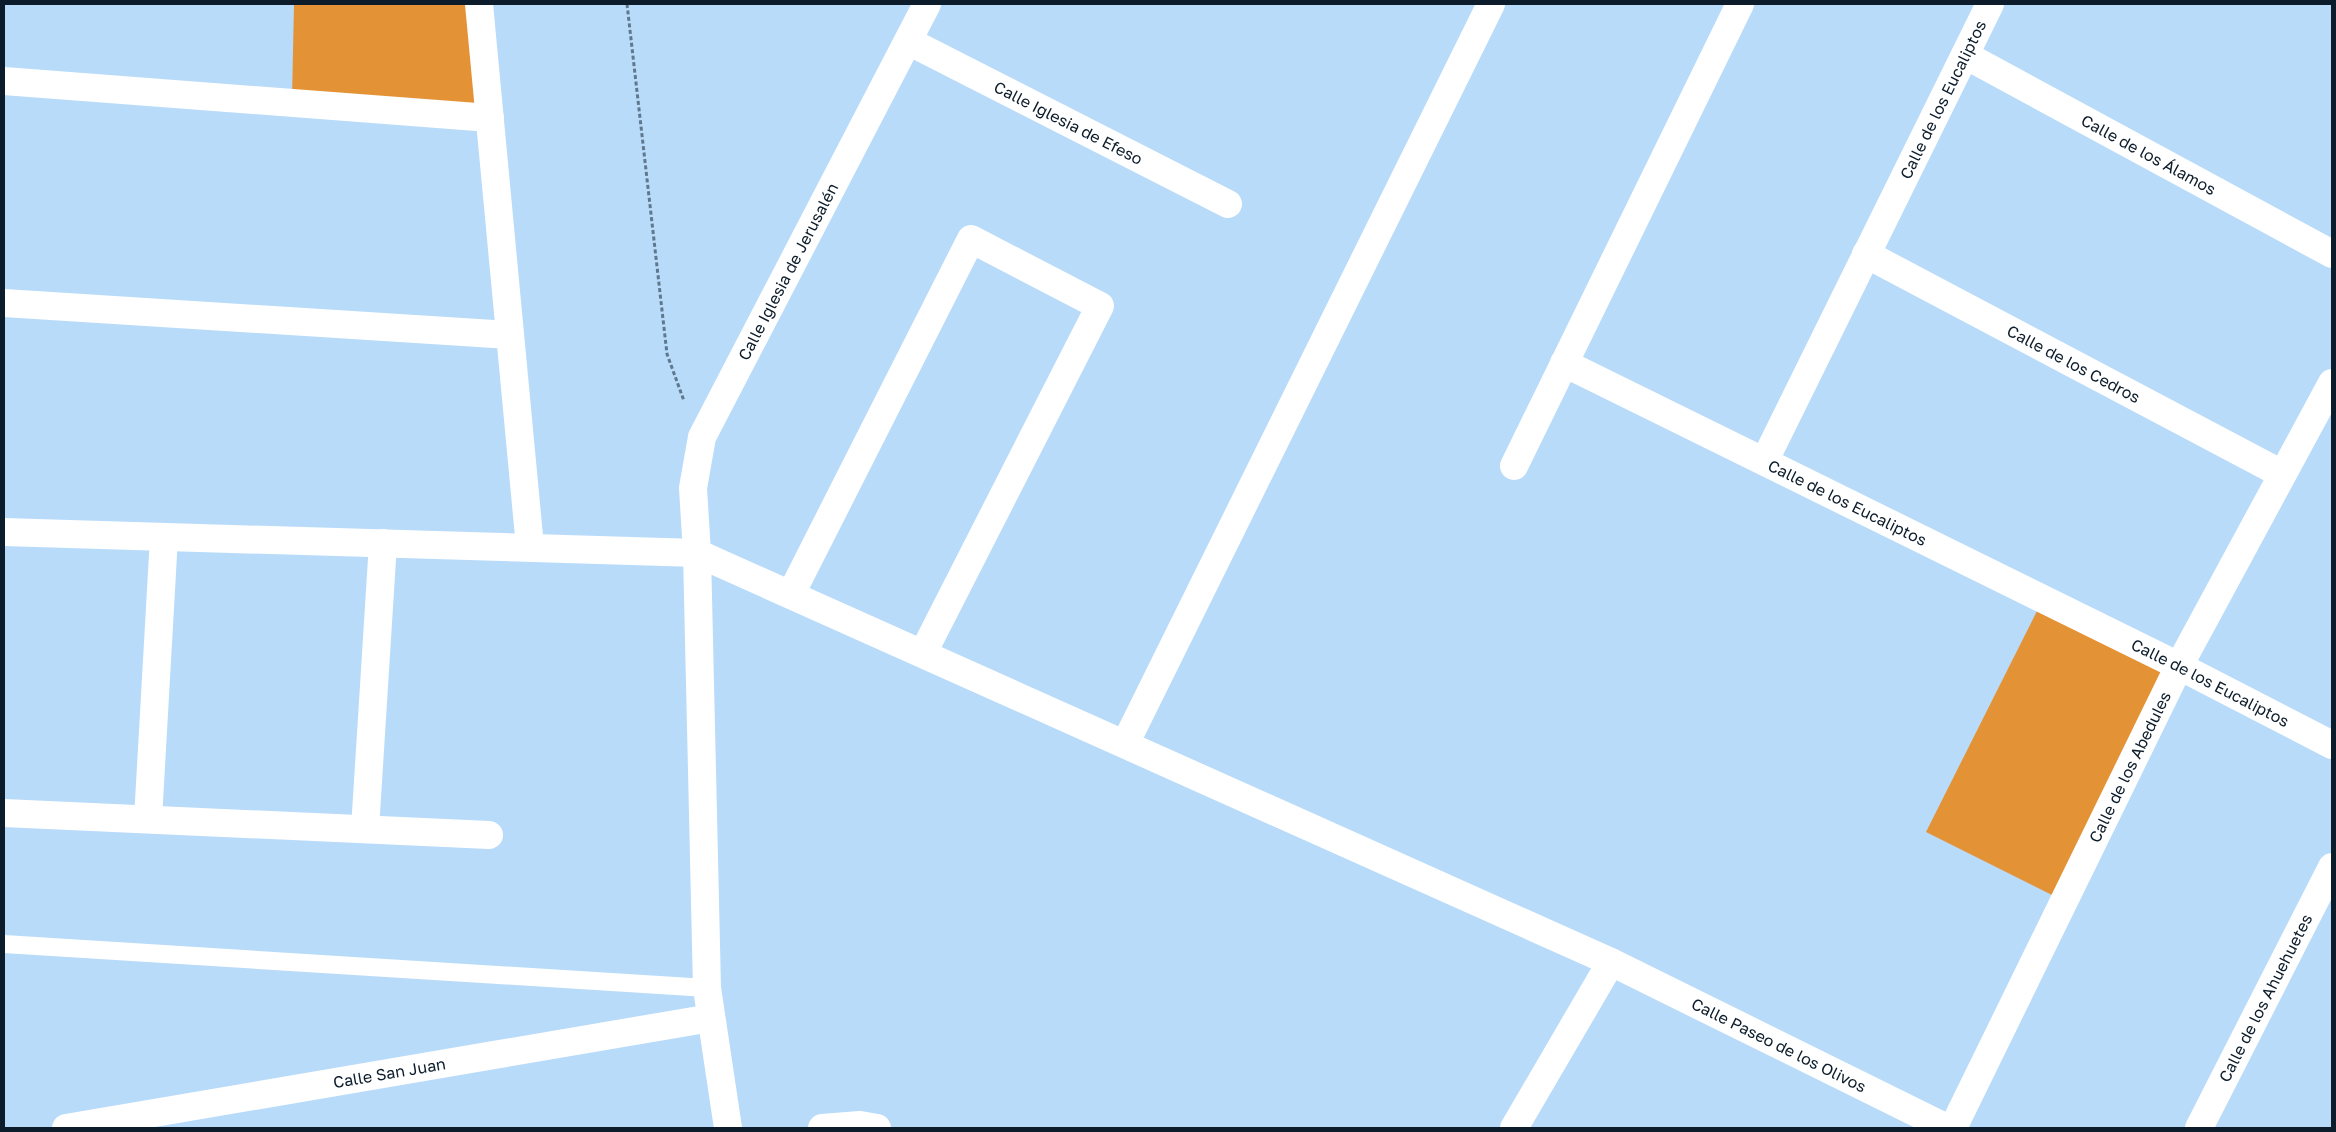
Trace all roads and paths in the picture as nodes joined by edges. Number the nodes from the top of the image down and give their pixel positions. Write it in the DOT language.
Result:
graph roads {
  1 [pos="479,4"];
  2 [pos="627,4"];
  3 [pos="927,4"];
  4 [pos="1491,4"];
  5 [pos="1740,4"];
  6 [pos="1990,4"];
  7 [pos="908,41"];
  8 [pos="1965,55"];
  9 [pos="4,81"];
  10 [pos="490,118"];
  11 [pos="1228,204"];
  12 [pos="1866,254"];
  13 [pos="2332,254"];
  14 [pos="4,304"];
  15 [pos="510,335"];
  16 [pos="1564,363"];
  17 [pos="2332,382"];
  18 [pos="702,437"];
  19 [pos="1765,460"];
  20 [pos="1514,466"];
  21 [pos="2282,474"];
  22 [pos="4,532"];
  23 [pos="164,537"];
  24 [pos="383,543"];
  25 [pos="530,547"];
  26 [pos="697,552"];
  27 [pos="791,594"];
  28 [pos="923,653"];
  29 [pos="2179,666"];
  30 [pos="1125,744"];
  31 [pos="2332,745"];
  32 [pos="4,813"];
  33 [pos="148,819"];
  34 [pos="365,829"];
  35 [pos="489,835"];
  36 [pos="2332,867"];
  37 [pos="4,944"];
  38 [pos="1611,962"];
  39 [pos="707,988"];
  40 [pos="711,1018"];
  41 [pos="171,1119"];
  42 [pos="66,1128"];
  43 [pos="728,1128"];
  44 [pos="822,1128"];
  45 [pos="877,1128"];
  46 [pos="1514,1128"];
  47 [pos="1947,1128"];
  48 [pos="1953,1128"];
  49 [pos="2199,1128"];
  1 -- 10 [label="street"];
  2 -- 18 [label="path"];
  3 -- 7 [label="street, Calle Iglesia de Jerusalén"];
  4 -- 30 [label="street"];
  5 -- 16 [label="street"];
  6 -- 8 [label="street, Calle de los Eucaliptos"];
  7 -- 11 [label="street, Calle Iglesia de Efeso"];
  7 -- 18 [label="street, Calle Iglesia de Jerusalén"];
  8 -- 12 [label="street, Calle de los Eucaliptos"];
  8 -- 13 [label="street, Calle de los Álamos"];
  9 -- 10 [label="street"];
  10 -- 15 [label="street"];
  12 -- 19 [label="street, Calle de los Eucaliptos"];
  12 -- 21 [label="street, Calle de los Cedros"];
  14 -- 15 [label="street"];
  15 -- 25 [label="street"];
  16 -- 19 [label="street"];
  16 -- 20 [label="street"];
  17 -- 21 [label="street, Calle de los Abedules"];
  18 -- 26 [label="street, Calle Iglesia de Jerusalén"];
  19 -- 29 [label="street, Calle de los Eucaliptos"];
  21 -- 29 [label="street, Calle de los Abedules"];
  22 -- 23 [label="street"];
  23 -- 24 [label="street"];
  23 -- 33 [label="street"];
  24 -- 25 [label="street"];
  24 -- 34 [label="street"];
  25 -- 26 [label="street"];
  26 -- 27 [label="street, Calle Paseo de los Olivos"];
  26 -- 39 [label="street, Calle Iglesia de Jerusalén"];
  27 -- 28 [label="street, Calle Paseo de los Olivos"];
  27 -- 28 [label="street"];
  28 -- 30 [label="street, Calle Paseo de los Olivos"];
  29 -- 31 [label="street, Calle de los Eucaliptos"];
  29 -- 48 [label="street, Calle de los Abedules"];
  30 -- 38 [label="street, Calle Paseo de los Olivos"];
  32 -- 33 [label="street"];
  33 -- 34 [label="street"];
  34 -- 35 [label="street"];
  36 -- 49 [label="street, Calle de los Ahuehuetes"];
  37 -- 39 [label="lane"];
  38 -- 46 [label="street"];
  38 -- 47 [label="street, Calle Paseo de los Olivos"];
  39 -- 40 [label="street, Calle Iglesia de Jerusalén"];
  40 -- 41 [label="street, Calle San Juan"];
  40 -- 43 [label="street, Calle Iglesia de Jerusalén"];
  41 -- 42 [label="street, Calle San Juan"];
  44 -- 45 [label="street"];
}
